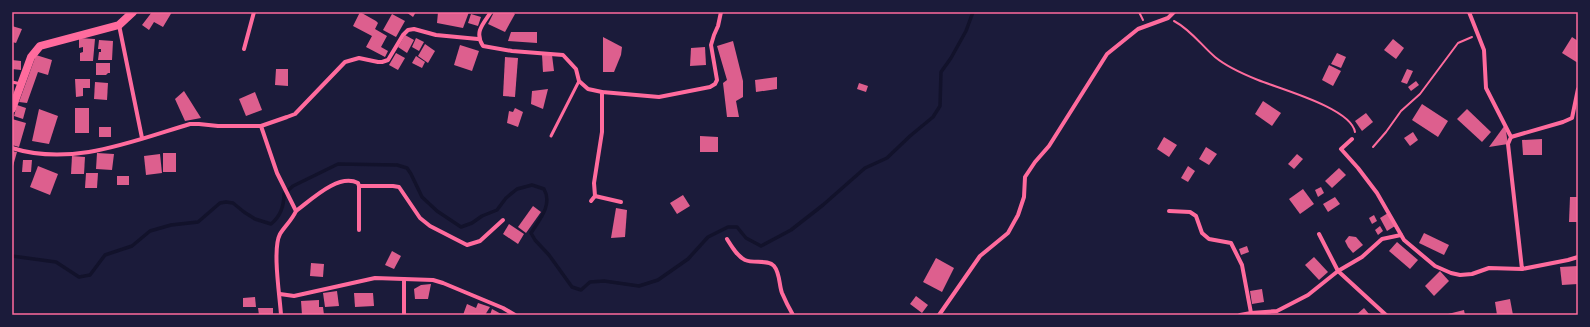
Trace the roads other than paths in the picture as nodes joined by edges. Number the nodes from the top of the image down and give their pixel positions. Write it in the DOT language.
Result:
graph roads {
  1 [pos="133,12"];
  2 [pos="254,12"];
  3 [pos="491,12"];
  4 [pos="721,12"];
  5 [pos="1174,12"];
  6 [pos="1469,12"];
  7 [pos="119,25"];
  8 [pos="478,39"];
  9 [pos="244,49"];
  10 [pos="579,81"];
  11 [pos="12,82"];
  12 [pos="21,84"];
  13 [pos="1578,89"];
  14 [pos="602,92"];
  15 [pos="12,109"];
  16 [pos="261,126"];
  17 [pos="551,136"];
  18 [pos="1511,136"];
  19 [pos="142,138"];
  20 [pos="1352,139"];
  21 [pos="12,148"];
  22 [pos="359,186"];
  23 [pos="595,196"];
  24 [pos="591,201"];
  25 [pos="621,202"];
  26 [pos="296,211"];
  27 [pos="1169,211"];
  28 [pos="502,220"];
  29 [pos="359,230"];
  30 [pos="1319,234"];
  31 [pos="1401,235"];
  32 [pos="727,240"];
  33 [pos="1578,257"];
  34 [pos="1522,269"];
  35 [pos="1338,271"];
  36 [pos="404,279"];
  37 [pos="280,294"];
  38 [pos="1251,313"];
  39 [pos="281,315"];
  40 [pos="404,315"];
  41 [pos="515,315"];
  42 [pos="793,315"];
  43 [pos="939,315"];
  44 [pos="1240,315"];
  45 [pos="1386,315"];
  1 -- 7 [label="main road"];
  2 -- 9 [label="street"];
  3 -- 8 [label="street"];
  4 -- 14 [label="street"];
  5 -- 43 [label="street"];
  6 -- 18 [label="street"];
  7 -- 12 [label="main road"];
  7 -- 19 [label="street"];
  8 -- 10 [label="street"];
  8 -- 16 [label="street"];
  10 -- 14 [label="street"];
  10 -- 17 [label="lane"];
  11 -- 12 [label="lane"];
  12 -- 15 [label="main road"];
  13 -- 18 [label="street"];
  14 -- 23 [label="street"];
  16 -- 19 [label="street"];
  16 -- 26 [label="street"];
  18 -- 34 [label="street"];
  19 -- 21 [label="street"];
  20 -- 31 [label="street"];
  22 -- 26 [label="street"];
  22 -- 28 [label="street"];
  22 -- 29 [label="street"];
  23 -- 24 [label="street"];
  23 -- 25 [label="street"];
  26 -- 37 [label="street"];
  27 -- 38 [label="street"];
  30 -- 35 [label="street"];
  31 -- 34 [label="street"];
  31 -- 35 [label="street"];
  32 -- 42 [label="street"];
  33 -- 34 [label="street"];
  35 -- 38 [label="street"];
  35 -- 45 [label="street"];
  36 -- 37 [label="street"];
  36 -- 40 [label="street"];
  36 -- 41 [label="street"];
  37 -- 39 [label="street"];
  38 -- 44 [label="street"];
}
